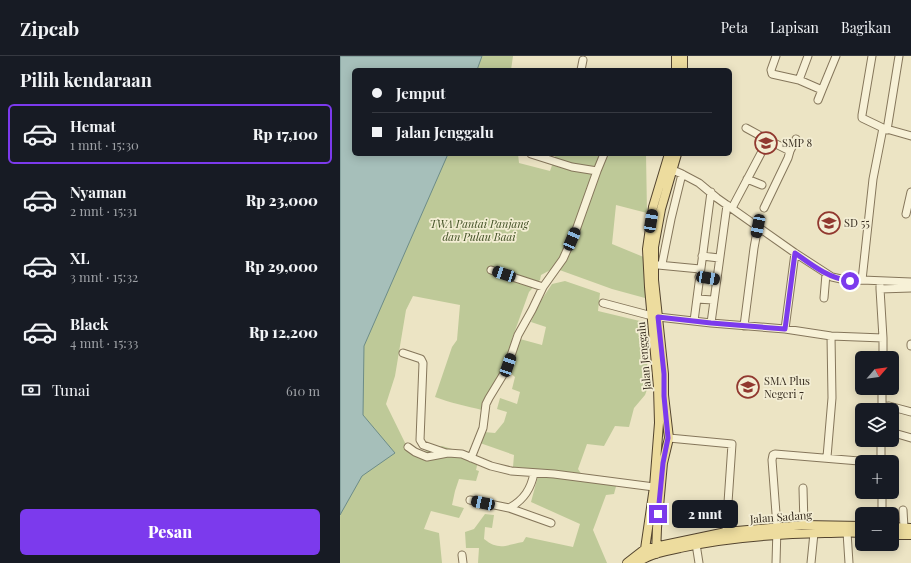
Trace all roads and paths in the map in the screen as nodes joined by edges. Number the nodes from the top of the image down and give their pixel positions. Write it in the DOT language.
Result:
graph roads {
  1 [pos="676,56"];
  2 [pos="683,56"];
  3 [pos="776,56"];
  4 [pos="808,56"];
  5 [pos="836,56"];
  6 [pos="872,56"];
  7 [pos="899,56"];
  8 [pos="582,60"];
  9 [pos="580,68"];
  10 [pos="676,68"];
  11 [pos="683,68"];
  12 [pos="799,80"];
  13 [pos="822,90"];
  14 [pos="818,100"];
  15 [pos="746,128"];
  16 [pos="885,129"];
  17 [pos="911,136"];
  18 [pos="796,139"];
  19 [pos="768,140"];
  20 [pos="790,151"];
  21 [pos="537,156"];
  22 [pos="603,156"];
  23 [pos="669,156"];
  24 [pos="676,156"];
  25 [pos="669,169"];
  26 [pos="596,171"];
  27 [pos="682,174"];
  28 [pos="747,179"];
  29 [pos="762,185"];
  30 [pos="711,192"];
  31 [pos="911,192"];
  32 [pos="729,206"];
  33 [pos="764,208"];
  34 [pos="906,214"];
  35 [pos="758,226"];
  36 [pos="795,253"];
  37 [pos="702,256"];
  38 [pos="719,258"];
  39 [pos="662,264"];
  40 [pos="650,265"];
  41 [pos="491,270"];
  42 [pos="700,273"];
  43 [pos="826,274"];
  44 [pos="716,279"];
  45 [pos="862,280"];
  46 [pos="911,282"];
  47 [pos="880,285"];
  48 [pos="543,287"];
  49 [pos="911,288"];
  50 [pos="824,298"];
  51 [pos="697,299"];
  52 [pos="714,300"];
  53 [pos="603,303"];
  54 [pos="655,317"];
  55 [pos="694,321"];
  56 [pos="711,323"];
  57 [pos="744,326"];
  58 [pos="785,329"];
  59 [pos="831,336"];
  60 [pos="883,338"];
  61 [pos="883,351"];
  62 [pos="403,353"];
  63 [pos="899,409"];
  64 [pos="911,412"];
  65 [pos="899,434"];
  66 [pos="668,438"];
  67 [pos="911,438"];
  68 [pos="408,447"];
  69 [pos="448,453"];
  70 [pos="827,457"];
  71 [pos="471,458"];
  72 [pos="855,460"];
  73 [pos="534,473"];
  74 [pos="654,487"];
  75 [pos="803,488"];
  76 [pos="470,500"];
  77 [pos="510,508"];
  78 [pos="903,510"];
  79 [pos="551,523"];
  80 [pos="804,525"];
  81 [pos="855,526"];
  82 [pos="907,528"];
  83 [pos="777,531"];
  84 [pos="726,532"];
  85 [pos="847,532"];
  86 [pos="814,533"];
  87 [pos="855,533"];
  88 [pos="899,535"];
  89 [pos="911,535"];
  90 [pos="696,544"];
  91 [pos="656,550"];
  92 [pos="645,553"];
  93 [pos="462,555"];
  94 [pos="463,563"];
  95 [pos="627,563"];
  96 [pos="637,563"];
  97 [pos="699,563"];
  98 [pos="776,563"];
  99 [pos="811,563"];
  100 [pos="849,563"];
  1 -- 10 [label="main road"];
  2 -- 11 [label="main road"];
  3 -- 12 [label="street"];
  4 -- 12 [label="street"];
  5 -- 13 [label="street"];
  6 -- 16 [label="street"];
  7 -- 16 [label="street"];
  8 -- 9 [label="street"];
  12 -- 13 [label="street"];
  13 -- 14 [label="street"];
  15 -- 19 [label="street"];
  16 -- 17 [label="street"];
  16 -- 45 [label="street"];
  18 -- 20 [label="street"];
  19 -- 20 [label="street"];
  19 -- 28 [label="street"];
  20 -- 33 [label="street"];
  21 -- 26 [label="street"];
  22 -- 26 [label="street"];
  23 -- 25 [label="main road, Jalan Jenggalu"];
  24 -- 25 [label="main road, Jalan Jenggalu"];
  25 -- 27 [label="street"];
  25 -- 40 [label="main road, Jalan Jenggalu"];
  26 -- 48 [label="street"];
  27 -- 30 [label="street"];
  27 -- 39 [label="street"];
  28 -- 29 [label="street"];
  28 -- 32 [label="street"];
  30 -- 32 [label="street"];
  30 -- 37 [label="street"];
  31 -- 34 [label="street"];
  32 -- 35 [label="street"];
  32 -- 38 [label="street"];
  35 -- 36 [label="street"];
  35 -- 57 [label="street"];
  36 -- 43 [label="street"];
  36 -- 58 [label="street"];
  37 -- 38 [label="street"];
  37 -- 42 [label="street"];
  38 -- 44 [label="street"];
  39 -- 40 [label="street"];
  39 -- 42 [label="street"];
  40 -- 54 [label="main road, Jalan Jenggalu"];
  41 -- 48 [label="street"];
  42 -- 44 [label="street"];
  42 -- 51 [label="street"];
  43 -- 45 [label="street"];
  43 -- 50 [label="street"];
  44 -- 52 [label="street"];
  45 -- 47 [label="street"];
  46 -- 47 [label="street"];
  47 -- 49 [label="street"];
  47 -- 60 [label="street"];
  48 -- 71 [label="street"];
  51 -- 52 [label="street"];
  51 -- 55 [label="street"];
  52 -- 56 [label="street"];
  53 -- 54 [label="street"];
  54 -- 55 [label="street"];
  54 -- 66 [label="main road, Jalan Jenggalu"];
  54 -- 74 [label="main road, Jalan Jenggalu"];
  55 -- 56 [label="street"];
  56 -- 57 [label="street"];
  57 -- 58 [label="street"];
  58 -- 59 [label="street"];
  59 -- 60 [label="street"];
  59 -- 70 [label="street"];
  60 -- 61 [label="street"];
  62 -- 69 [label="street"];
  63 -- 64 [label="street"];
  65 -- 67 [label="street"];
  66 -- 84 [label="street"];
  66 -- 91 [label="main road, Jalan Jenggalu"];
  68 -- 69 [label="street"];
  69 -- 71 [label="street"];
  70 -- 72 [label="street"];
  70 -- 83 [label="street"];
  71 -- 73 [label="street"];
  73 -- 74 [label="street"];
  73 -- 77 [label="street"];
  74 -- 92 [label="main road, Jalan Jenggalu"];
  75 -- 80 [label="street"];
  76 -- 77 [label="street"];
  77 -- 79 [label="street"];
  78 -- 82 [label="street"];
  80 -- 81 [label="main road, Jalan Sadang"];
  80 -- 83 [label="main road, Jalan Sadang"];
  83 -- 84 [label="main road, Jalan Sadang"];
  83 -- 86 [label="main road"];
  83 -- 90 [label="main road"];
  83 -- 98 [label="street"];
  84 -- 91 [label="main road, Jalan Sadang"];
  85 -- 86 [label="main road"];
  85 -- 87 [label="main road"];
  85 -- 100 [label="street"];
  86 -- 99 [label="street"];
  88 -- 89 [label="main road"];
  90 -- 91 [label="main road"];
  90 -- 97 [label="street"];
  91 -- 92 [label="main road"];
  92 -- 95 [label="main road"];
  92 -- 96 [label="main road"];
  93 -- 94 [label="street"];
}
